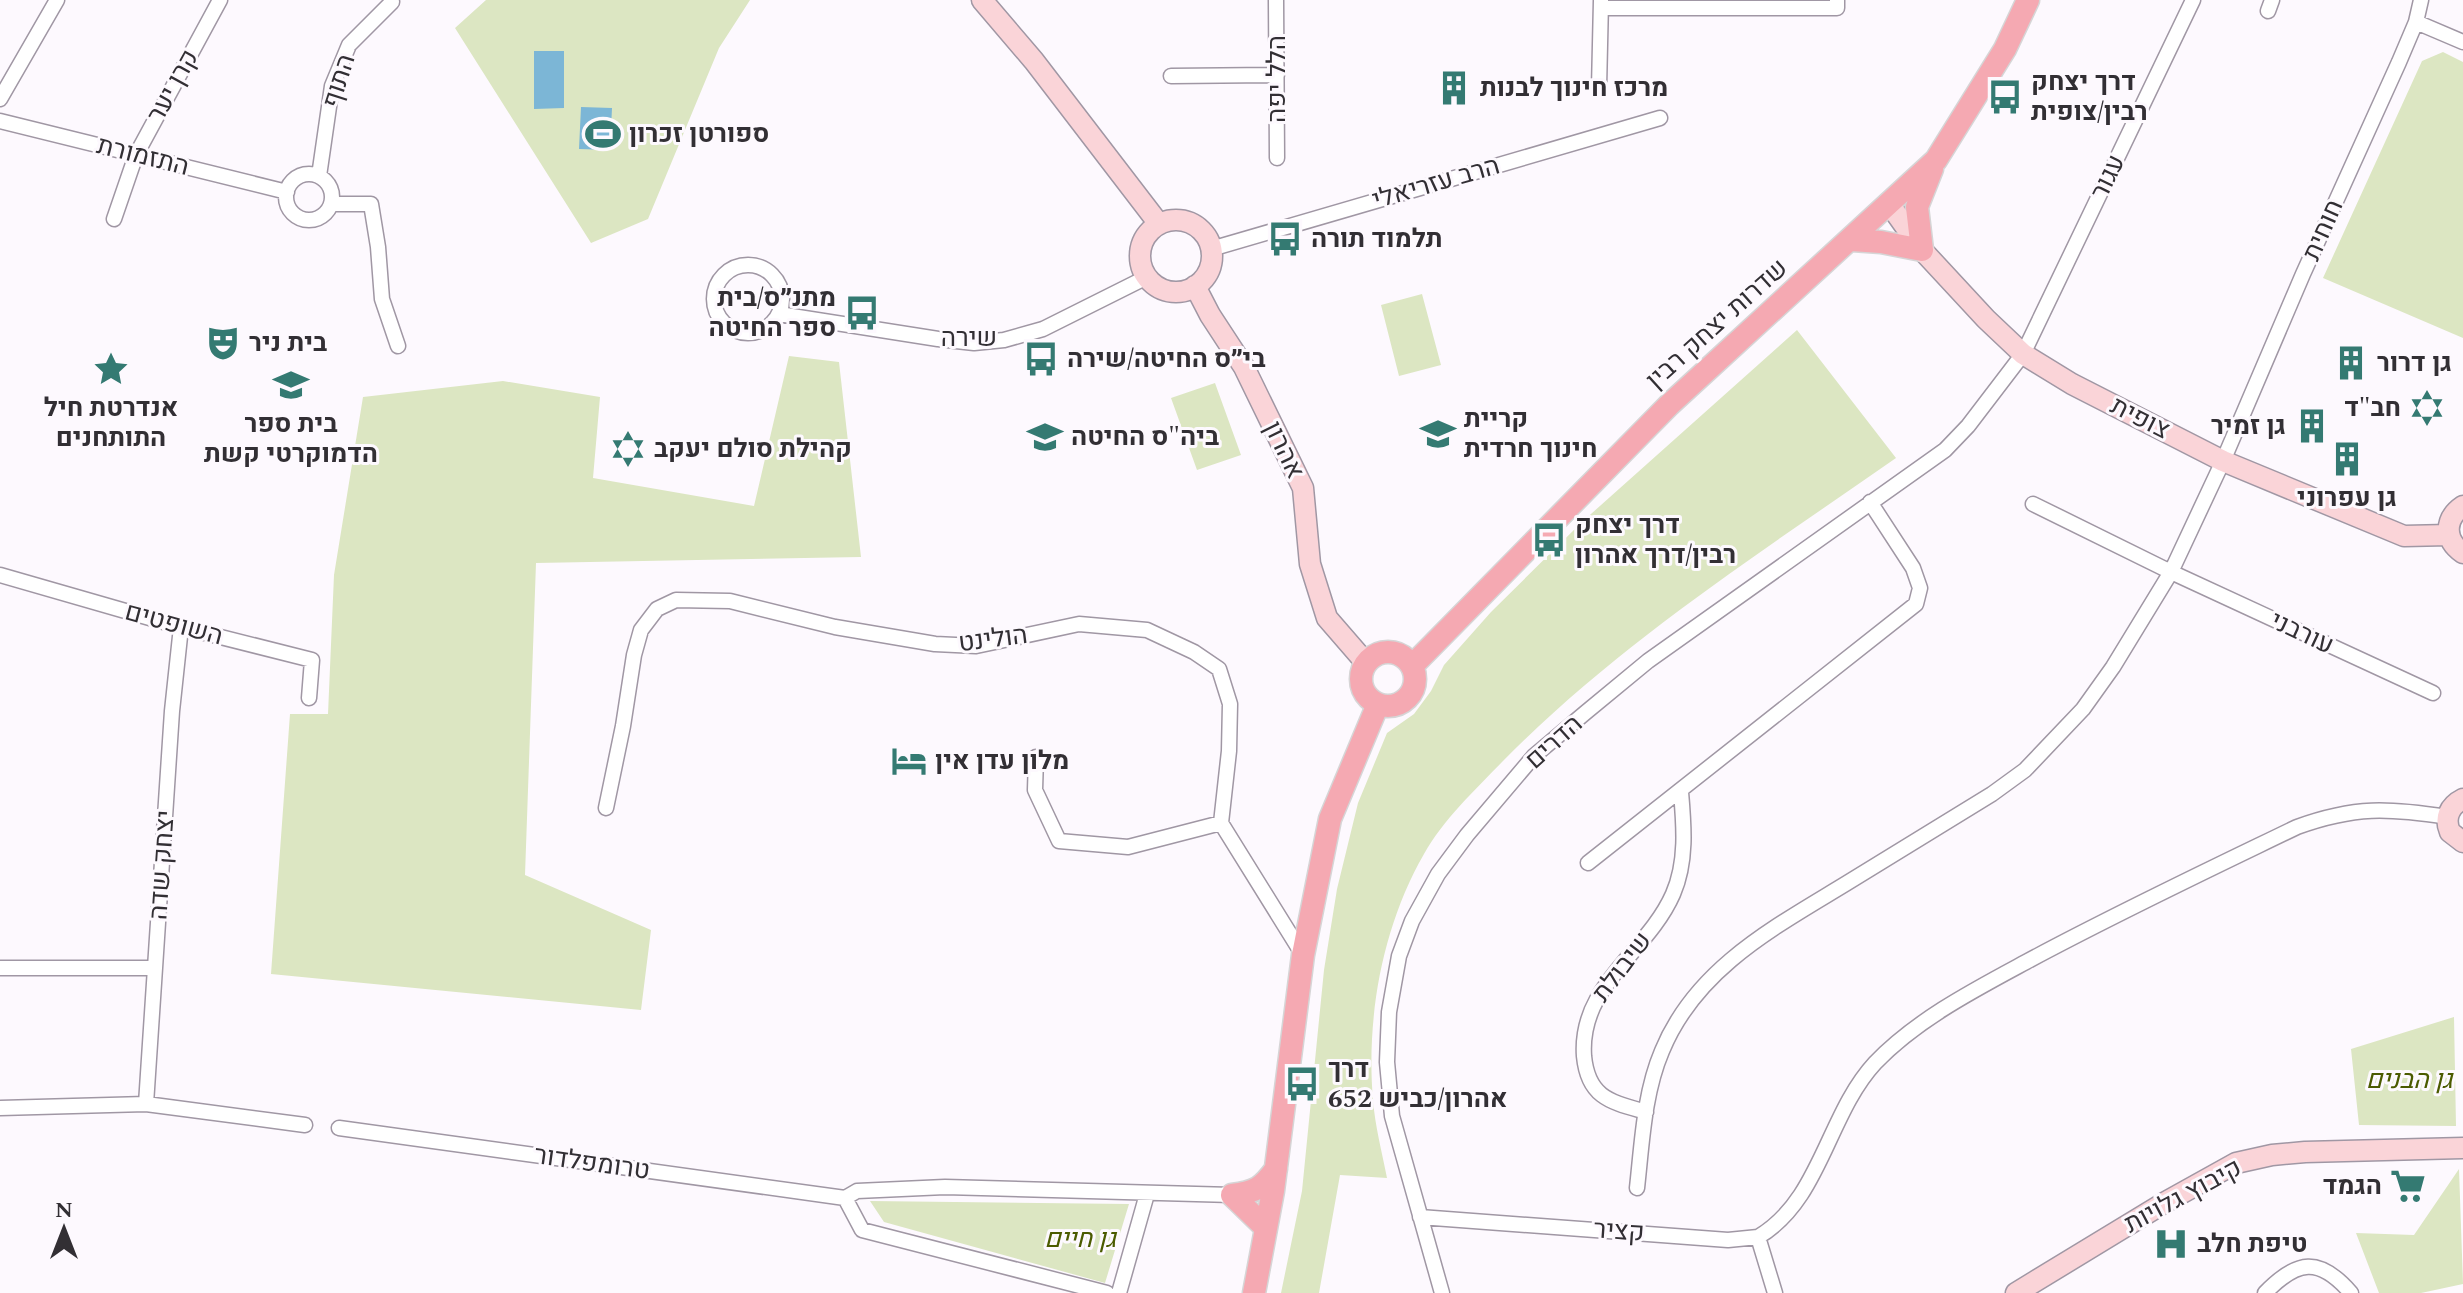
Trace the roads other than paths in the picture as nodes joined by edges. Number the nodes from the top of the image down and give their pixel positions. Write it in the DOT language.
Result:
graph roads {
  1 [pos="57,0"];
  2 [pos="220,0"];
  3 [pos="982,0"];
  4 [pos="1276,0"];
  5 [pos="1837,0"];
  6 [pos="2028,0"];
  7 [pos="2193,0"];
  8 [pos="2421,0"];
  9 [pos="392,2"];
  10 [pos="1601,4"];
  11 [pos="2416,22"];
  12 [pos="2463,42"];
  13 [pos="1277,75"];
  14 [pos="1171,76"];
  15 [pos="1599,88"];
  16 [pos="0,99"];
  17 [pos="1660,118"];
  18 [pos="0,121"];
  19 [pos="136,155"];
  20 [pos="1277,158"];
  21 [pos="1936,160"];
  22 [pos="319,176"];
  23 [pos="287,192"];
  24 [pos="331,204"];
  25 [pos="1890,205"];
  26 [pos="114,219"];
  27 [pos="1159,224"];
  28 [pos="1852,240"];
  29 [pos="1211,249"];
  30 [pos="1922,250"];
  31 [pos="1147,277"];
  32 [pos="1195,286"];
  33 [pos="779,314"];
  34 [pos="398,346"];
  35 [pos="2023,354"];
  36 [pos="2223,461"];
  37 [pos="1870,502"];
  38 [pos="2033,504"];
  39 [pos="2463,506"];
  40 [pos="2449,535"];
  41 [pos="2463,553"];
  42 [pos="2171,572"];
  43 [pos="0,575"];
  44 [pos="181,627"];
  45 [pos="1366,663"];
  46 [pos="1412,666"];
  47 [pos="2433,693"];
  48 [pos="309,698"];
  49 [pos="1378,704"];
  50 [pos="1036,757"];
  51 [pos="1681,792"];
  52 [pos="2463,799"];
  53 [pos="606,808"];
  54 [pos="2447,817"];
  55 [pos="1221,823"];
  56 [pos="2463,842"];
  57 [pos="1588,863"];
  58 [pos="1303,955"];
  59 [pos="0,968"];
  60 [pos="155,968"];
  61 [pos="146,1104"];
  62 [pos="0,1108"];
  63 [pos="1646,1112"];
  64 [pos="305,1125"];
  65 [pos="339,1128"];
  66 [pos="2463,1148"];
  67 [pos="1276,1169"];
  68 [pos="1637,1188"];
  69 [pos="1147,1194"];
  70 [pos="1232,1195"];
  71 [pos="845,1198"];
  72 [pos="1420,1217"];
  73 [pos="1266,1228"];
  74 [pos="1758,1237"];
  75 [pos="1107,1293"];
  76 [pos="1119,1293"];
  77 [pos="1254,1293"];
  78 [pos="1442,1293"];
  79 [pos="1775,1293"];
  80 [pos="2016,1293"];
  81 [pos="2265,1293"];
  82 [pos="2351,1293"];
  1 -- 16 [label="street"];
  2 -- 19 [label="street, קרן יער"];
  3 -- 27 [label="street"];
  4 -- 13 [label="street, הלל יפה"];
  5 -- 10 [label="street"];
  6 -- 21 [label="main road, שדרות יצחק רבין"];
  7 -- 35 [label="street, עגור"];
  8 -- 11 [label="street, חוחית"];
  9 -- 22 [label="street, התוף"];
  10 -- 15 [label="street"];
  11 -- 12 [label="street"];
  11 -- 36 [label="street, חוחית"];
  13 -- 14 [label="street"];
  13 -- 20 [label="street, הלל יפה"];
  17 -- 29 [label="street, הרב עזריאלי"];
  18 -- 19 [label="street, התזמורת"];
  19 -- 23 [label="street, התזמורת"];
  19 -- 26 [label="street, קרן יער"];
  21 -- 25 [label="main road, שדרות יצחק רבין"];
  21 -- 30 [label="main road"];
  22 -- 23 [label="street"];
  22 -- 24 [label="street"];
  23 -- 24 [label="street"];
  24 -- 34 [label="street"];
  25 -- 28 [label="main road, שדרות יצחק רבין"];
  25 -- 30 [label="street, צופית"];
  27 -- 29 [label="street"];
  27 -- 31 [label="street"];
  28 -- 30 [label="main road"];
  28 -- 46 [label="main road, שדרות יצחק רבין"];
  29 -- 32 [label="street"];
  30 -- 35 [label="street, צופית"];
  31 -- 32 [label="street"];
  31 -- 33 [label="street, שירה"];
  32 -- 45 [label="street, אהרון"];
  33 -- 33 [label="street"];
  35 -- 36 [label="street, צופית"];
  35 -- 37 [label="street, הדרים"];
  36 -- 40 [label="street, צופית"];
  36 -- 42 [label="street"];
  37 -- 51 [label="street"];
  37 -- 72 [label="street, הדרים"];
  38 -- 42 [label="street, עורבני"];
  39 -- 40 [label="street"];
  40 -- 41 [label="street"];
  42 -- 47 [label="street, עורבני"];
  42 -- 63 [label="street"];
  43 -- 44 [label="street, השופטים"];
  44 -- 48 [label="street, השופטים"];
  44 -- 60 [label="street, יצחק שדה"];
  45 -- 46 [label="main road"];
  45 -- 49 [label="main road"];
  46 -- 49 [label="main road"];
  49 -- 58 [label="main road"];
  50 -- 55 [label="street"];
  51 -- 57 [label="street"];
  51 -- 63 [label="street, שיבולת"];
  52 -- 54 [label="street"];
  53 -- 55 [label="street, הולינט"];
  54 -- 56 [label="street"];
  54 -- 74 [label="street"];
  55 -- 58 [label="street"];
  58 -- 67 [label="main road"];
  59 -- 60 [label="street"];
  60 -- 61 [label="street, יצחק שדה"];
  61 -- 62 [label="street"];
  61 -- 64 [label="street"];
  63 -- 68 [label="street"];
  65 -- 71 [label="street, טרומפלדור"];
  66 -- 80 [label="street, קיבוץ גלויות"];
  67 -- 70 [label="main road"];
  67 -- 73 [label="main road"];
  69 -- 70 [label="street, טרומפלדור"];
  69 -- 71 [label="street, טרומפלדור"];
  69 -- 76 [label="street"];
  70 -- 73 [label="main road"];
  71 -- 75 [label="street"];
  72 -- 74 [label="street, קציר"];
  72 -- 78 [label="street, הדרים"];
  73 -- 77 [label="main road"];
  74 -- 79 [label="street"];
  81 -- 82 [label="street"];
}
